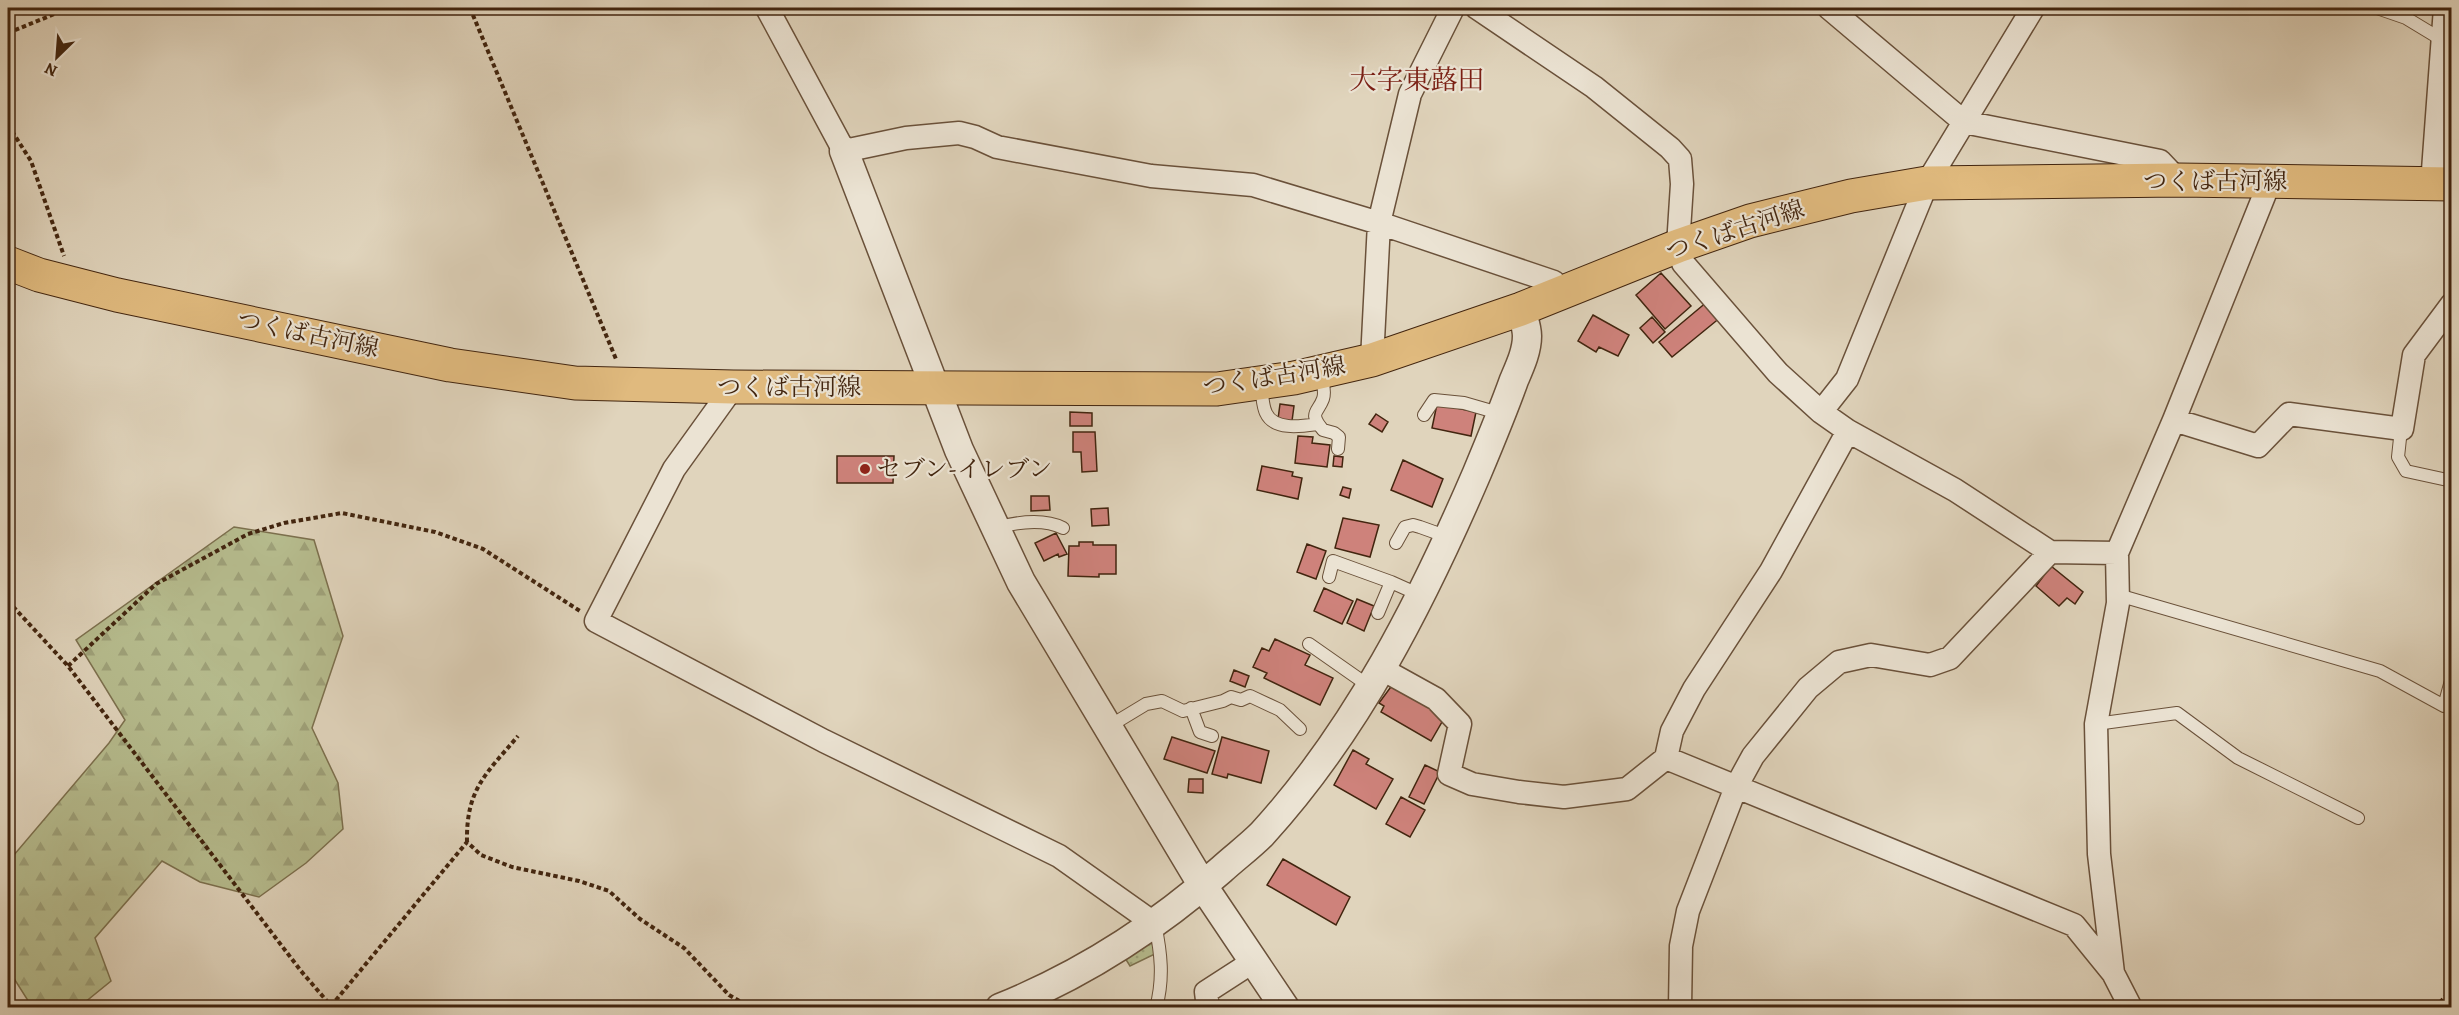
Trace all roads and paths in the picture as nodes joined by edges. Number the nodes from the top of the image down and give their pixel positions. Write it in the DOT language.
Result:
graph roads {
  1 [pos="69,8"];
  2 [pos="470,8"];
  3 [pos="767,8"];
  4 [pos="1453,8"];
  5 [pos="1477,8"];
  6 [pos="1829,8"];
  7 [pos="2033,8"];
  8 [pos="2378,8"];
  9 [pos="2445,8"];
  10 [pos="8,33"];
  11 [pos="2447,41"];
  12 [pos="1964,122"];
  13 [pos="8,125"];
  14 [pos="844,151"];
  15 [pos="2178,180"];
  16 [pos="2270,181"];
  17 [pos="1927,183"];
  18 [pos="2441,184"];
  19 [pos="1378,223"];
  20 [pos="1678,246"];
  21 [pos="8,263"];
  22 [pos="69,283"];
  23 [pos="1561,294"];
  24 [pos="2451,304"];
  25 [pos="1521,309"];
  26 [pos="1372,360"];
  27 [pos="1320,372"];
  28 [pos="1259,383"];
  29 [pos="626,384"];
  30 [pos="733,387"];
  31 [pos="934,388"];
  32 [pos="1821,412"];
  33 [pos="1502,414"];
  34 [pos="1424,415"];
  35 [pos="2174,420"];
  36 [pos="1318,424"];
  37 [pos="2401,429"];
  38 [pos="1848,431"];
  39 [pos="1338,449"];
  40 [pos="2451,481"];
  41 [pos="995,528"];
  42 [pos="1063,528"];
  43 [pos="1448,537"];
  44 [pos="1396,543"];
  45 [pos="2050,552"];
  46 [pos="2117,553"];
  47 [pos="1329,577"];
  48 [pos="1391,582"];
  49 [pos="2118,595"];
  50 [pos="1421,596"];
  51 [pos="8,601"];
  52 [pos="1378,613"];
  53 [pos="596,621"];
  54 [pos="1309,644"];
  55 [pos="68,666"];
  56 [pos="1375,677"];
  57 [pos="2451,678"];
  58 [pos="1191,708"];
  59 [pos="2096,724"];
  60 [pos="1108,727"];
  61 [pos="1300,729"];
  62 [pos="518,736"];
  63 [pos="1212,736"];
  64 [pos="1666,758"];
  65 [pos="1736,787"];
  66 [pos="2358,818"];
  67 [pos="467,842"];
  68 [pos="1203,886"];
  69 [pos="1155,924"];
  70 [pos="1254,961"];
  71 [pos="2114,973"];
  72 [pos="2451,989"];
  73 [pos="332,1007"];
  74 [pos="752,1008"];
  75 [pos="1000,1008"];
  76 [pos="1156,1008"];
  77 [pos="1208,1008"];
  78 [pos="1285,1008"];
  79 [pos="1680,1008"];
  80 [pos="2131,1008"];
  81 [pos="2435,1008"];
  1 -- 10 [label="path"];
  2 -- 29 [label="path"];
  3 -- 14 [label="street"];
  4 -- 19 [label="street"];
  5 -- 20 [label="street"];
  6 -- 12 [label="street"];
  7 -- 12 [label="street"];
  8 -- 11 [label="lane"];
  9 -- 11 [label="street"];
  11 -- 18 [label="street"];
  12 -- 15 [label="street"];
  12 -- 17 [label="street"];
  13 -- 22 [label="path"];
  14 -- 19 [label="street"];
  14 -- 31 [label="street"];
  15 -- 16 [label="main road, つくば古河線"];
  15 -- 17 [label="main road, つくば古河線"];
  16 -- 18 [label="main road, つくば古河線"];
  16 -- 35 [label="street"];
  17 -- 20 [label="main road, つくば古河線"];
  17 -- 32 [label="street"];
  19 -- 23 [label="street"];
  19 -- 26 [label="street"];
  20 -- 23 [label="main road, つくば古河線"];
  20 -- 32 [label="street"];
  21 -- 22 [label="main road, つくば古河線"];
  22 -- 29 [label="main road, つくば古河線"];
  23 -- 25 [label="main road, つくば古河線"];
  24 -- 37 [label="street"];
  25 -- 26 [label="main road, つくば古河線"];
  25 -- 33 [label="street"];
  26 -- 27 [label="main road, つくば古河線"];
  27 -- 28 [label="main road, つくば古河線"];
  27 -- 36 [label="lane"];
  28 -- 31 [label="main road, つくば古河線"];
  28 -- 36 [label="lane"];
  29 -- 30 [label="main road, つくば古河線"];
  30 -- 31 [label="main road, つくば古河線"];
  30 -- 53 [label="street"];
  31 -- 41 [label="street"];
  32 -- 38 [label="street"];
  33 -- 34 [label="lane"];
  33 -- 43 [label="street"];
  35 -- 37 [label="street"];
  35 -- 46 [label="street"];
  36 -- 39 [label="lane"];
  37 -- 40 [label="lane"];
  38 -- 45 [label="street"];
  38 -- 64 [label="street"];
  41 -- 42 [label="lane"];
  41 -- 60 [label="street"];
  43 -- 44 [label="lane"];
  43 -- 50 [label="street"];
  45 -- 46 [label="street"];
  45 -- 65 [label="street"];
  46 -- 49 [label="street"];
  47 -- 48 [label="lane"];
  48 -- 50 [label="lane"];
  48 -- 52 [label="lane"];
  49 -- 57 [label="lane"];
  49 -- 59 [label="street"];
  50 -- 56 [label="street"];
  51 -- 55 [label="path"];
  53 -- 55 [label="path"];
  53 -- 69 [label="street"];
  54 -- 56 [label="lane"];
  55 -- 73 [label="path"];
  56 -- 64 [label="street"];
  56 -- 68 [label="street"];
  58 -- 60 [label="lane"];
  58 -- 61 [label="lane"];
  58 -- 63 [label="lane"];
  59 -- 66 [label="lane"];
  59 -- 71 [label="street"];
  60 -- 68 [label="street"];
  62 -- 67 [label="path"];
  64 -- 65 [label="street"];
  65 -- 71 [label="street"];
  65 -- 79 [label="street"];
  67 -- 73 [label="path"];
  67 -- 74 [label="path"];
  68 -- 69 [label="street"];
  68 -- 70 [label="street"];
  69 -- 75 [label="street"];
  69 -- 76 [label="lane"];
  70 -- 77 [label="street"];
  70 -- 78 [label="street"];
  71 -- 80 [label="street"];
  72 -- 81 [label="path"];
}
